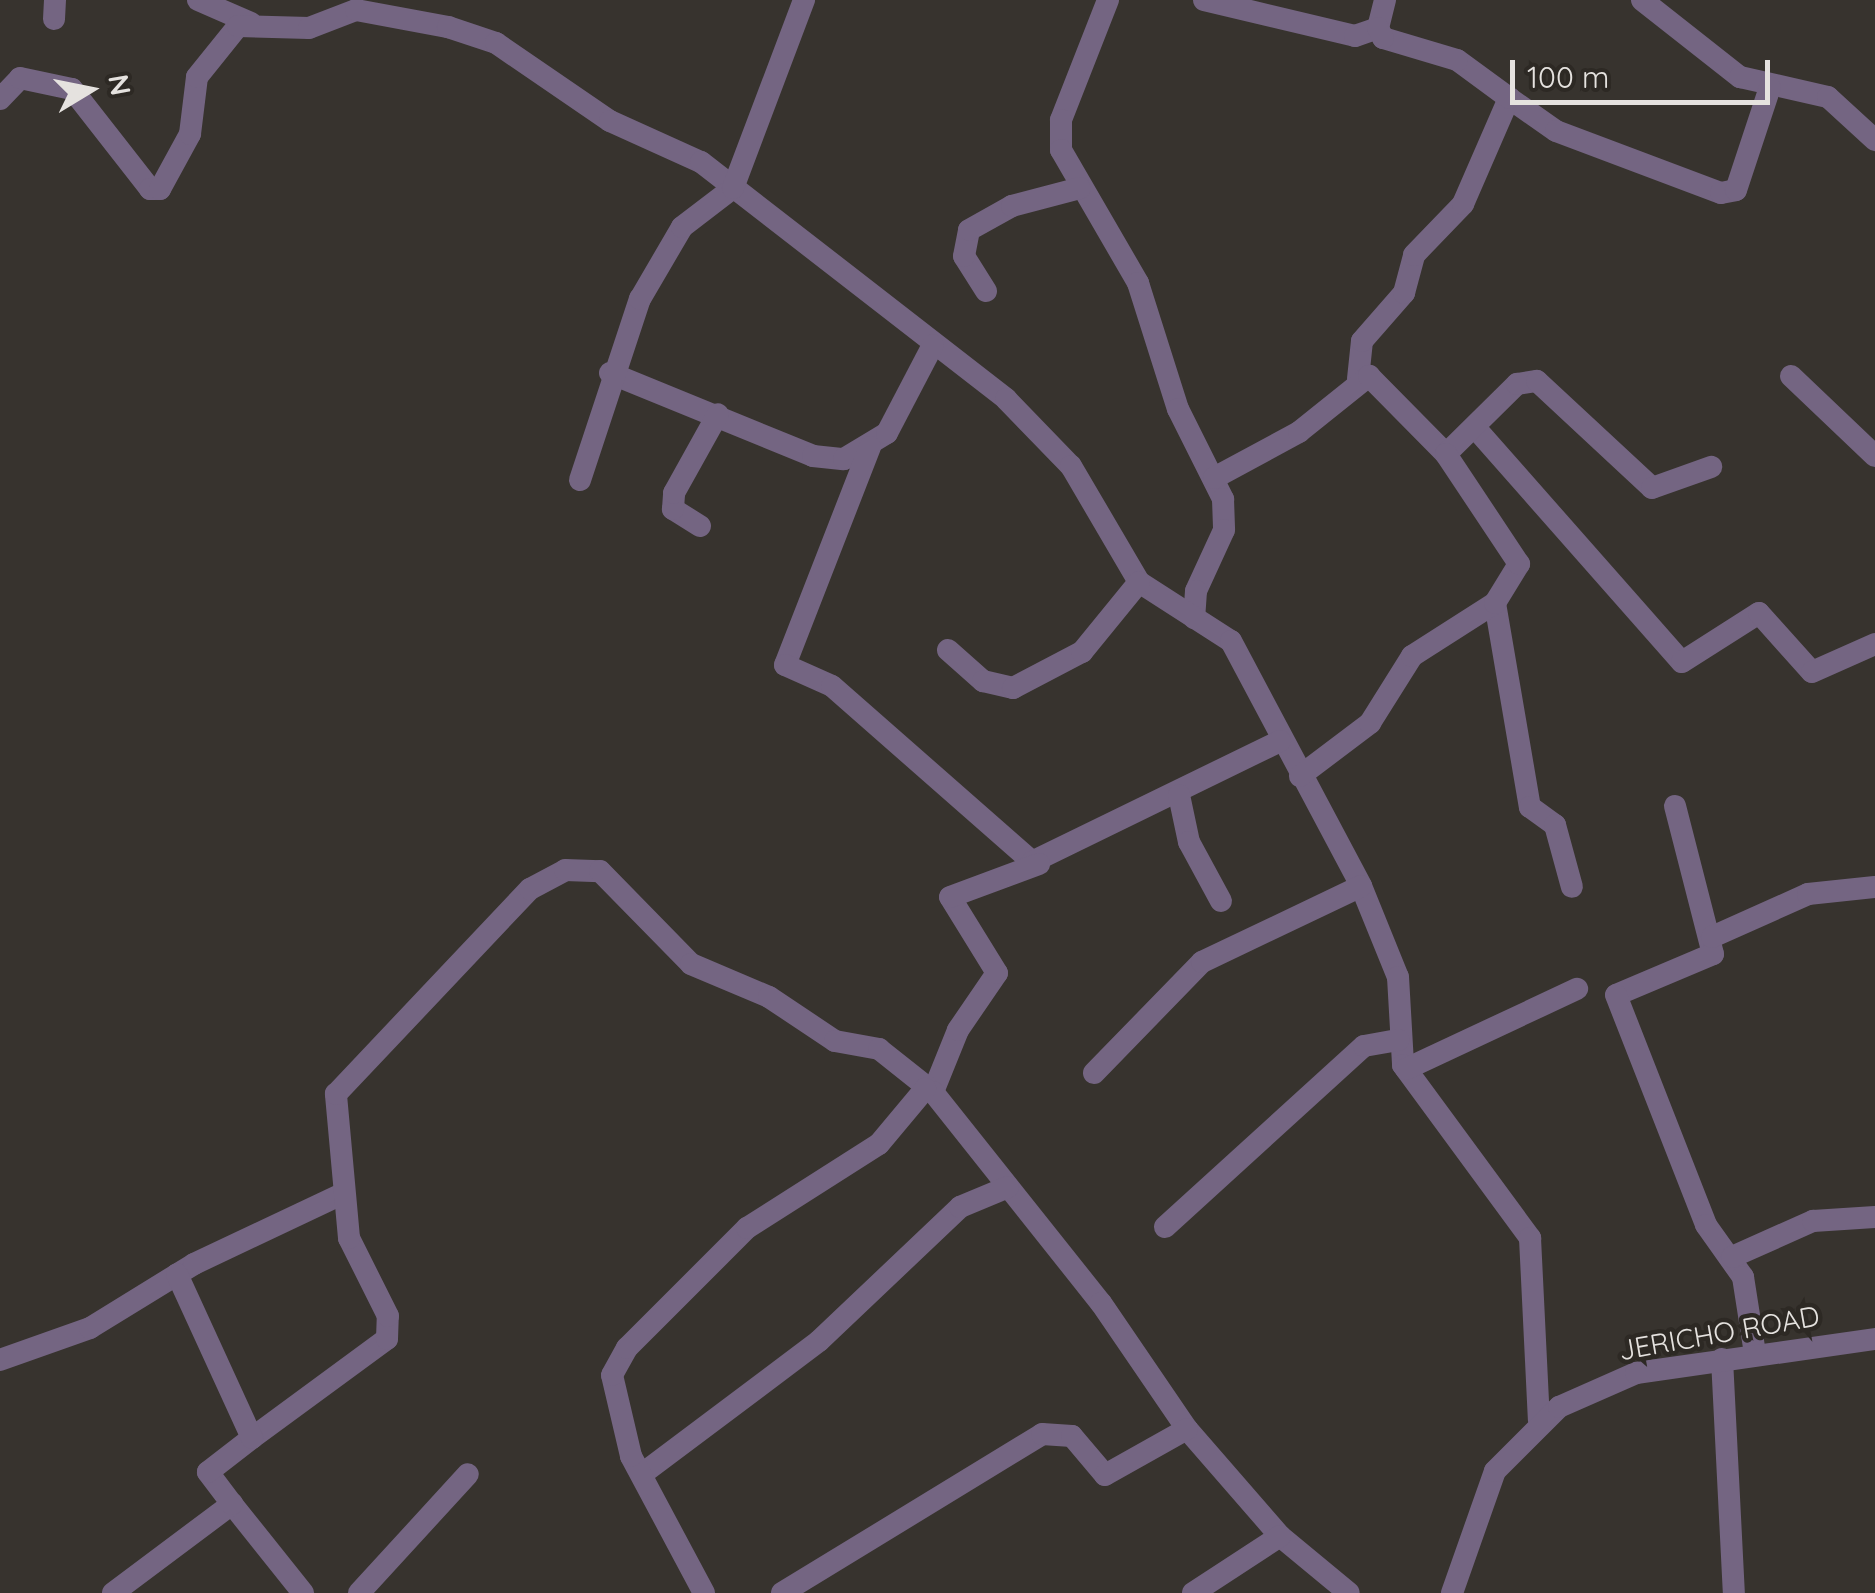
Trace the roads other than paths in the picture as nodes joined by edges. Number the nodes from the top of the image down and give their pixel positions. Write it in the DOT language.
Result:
graph roads {
  1 [pos="198,0"];
  2 [pos="804,0"];
  3 [pos="1108,0"];
  4 [pos="1204,0"];
  5 [pos="1385,0"];
  6 [pos="1642,0"];
  7 [pos="251,22"];
  8 [pos="1378,28"];
  9 [pos="1770,87"];
  10 [pos="1509,98"];
  11 [pos="0,99"];
  12 [pos="1875,140"];
  13 [pos="733,188"];
  14 [pos="1080,188"];
  15 [pos="986,291"];
  16 [pos="933,345"];
  17 [pos="610,372"];
  18 [pos="1790,376"];
  19 [pos="1358,379"];
  20 [pos="718,414"];
  21 [pos="1478,431"];
  22 [pos="870,447"];
  23 [pos="1446,454"];
  24 [pos="1875,456"];
  25 [pos="1711,467"];
  26 [pos="1214,478"];
  27 [pos="580,480"];
  28 [pos="700,526"];
  29 [pos="1138,582"];
  30 [pos="1494,603"];
  31 [pos="1194,618"];
  32 [pos="1875,644"];
  33 [pos="948,650"];
  34 [pos="1280,741"];
  35 [pos="1300,776"];
  36 [pos="1179,795"];
  37 [pos="1674,806"];
  38 [pos="1039,864"];
  39 [pos="1361,886"];
  40 [pos="1572,887"];
  41 [pos="1875,887"];
  42 [pos="1221,902"];
  43 [pos="1712,937"];
  44 [pos="1577,989"];
  45 [pos="1398,1040"];
  46 [pos="1406,1069"];
  47 [pos="1094,1074"];
  48 [pos="929,1090"];
  49 [pos="1008,1188"];
  50 [pos="342,1194"];
  51 [pos="1875,1217"];
  52 [pos="1165,1227"];
  53 [pos="1732,1257"];
  54 [pos="176,1274"];
  55 [pos="1875,1338"];
  56 [pos="1755,1354"];
  57 [pos="1722,1359"];
  58 [pos="0,1360"];
  59 [pos="1539,1420"];
  60 [pos="1188,1429"];
  61 [pos="252,1438"];
  62 [pos="646,1470"];
  63 [pos="468,1474"];
  64 [pos="232,1504"];
  65 [pos="1280,1536"];
  66 [pos="112,1593"];
  67 [pos="303,1593"];
  68 [pos="359,1593"];
  69 [pos="704,1593"];
  70 [pos="782,1593"];
  71 [pos="1192,1593"];
  72 [pos="1349,1593"];
  73 [pos="1452,1593"];
  74 [pos="1734,1593"];
  1 -- 7 [label="street"];
  2 -- 13 [label="street"];
  3 -- 14 [label="street"];
  4 -- 8 [label="street"];
  5 -- 8 [label="street"];
  6 -- 9 [label="street"];
  7 -- 11 [label="street"];
  7 -- 13 [label="street"];
  8 -- 10 [label="street"];
  9 -- 10 [label="street"];
  9 -- 12 [label="street"];
  10 -- 19 [label="street"];
  13 -- 16 [label="street"];
  13 -- 17 [label="street"];
  14 -- 15 [label="street"];
  14 -- 26 [label="street"];
  16 -- 22 [label="street"];
  16 -- 29 [label="street"];
  17 -- 20 [label="street"];
  17 -- 27 [label="street"];
  18 -- 24 [label="street"];
  19 -- 23 [label="street"];
  19 -- 26 [label="street"];
  20 -- 22 [label="street"];
  20 -- 28 [label="street"];
  21 -- 23 [label="street"];
  21 -- 25 [label="street"];
  21 -- 32 [label="street"];
  22 -- 38 [label="street"];
  23 -- 30 [label="street"];
  26 -- 31 [label="street"];
  29 -- 31 [label="street"];
  29 -- 33 [label="street"];
  30 -- 35 [label="street"];
  30 -- 40 [label="street"];
  31 -- 34 [label="street"];
  34 -- 35 [label="street"];
  34 -- 36 [label="street"];
  35 -- 39 [label="street"];
  36 -- 38 [label="street"];
  36 -- 42 [label="street"];
  37 -- 43 [label="street"];
  38 -- 48 [label="street"];
  39 -- 45 [label="street"];
  39 -- 47 [label="street"];
  41 -- 43 [label="street"];
  43 -- 53 [label="street"];
  44 -- 46 [label="street"];
  45 -- 46 [label="street"];
  45 -- 52 [label="street"];
  46 -- 59 [label="street"];
  48 -- 49 [label="street"];
  48 -- 50 [label="street"];
  48 -- 62 [label="street"];
  49 -- 60 [label="street"];
  49 -- 62 [label="street"];
  50 -- 54 [label="street"];
  50 -- 61 [label="street"];
  51 -- 53 [label="street"];
  53 -- 56 [label="street"];
  54 -- 58 [label="street"];
  54 -- 61 [label="street"];
  55 -- 56 [label="street, JERICHO ROAD"];
  56 -- 57 [label="street, JERICHO ROAD"];
  57 -- 59 [label="street, JERICHO ROAD"];
  57 -- 74 [label="street"];
  59 -- 73 [label="street, JERICHO ROAD"];
  60 -- 65 [label="street"];
  60 -- 70 [label="street"];
  61 -- 64 [label="street"];
  62 -- 69 [label="street"];
  63 -- 68 [label="street"];
  64 -- 66 [label="street"];
  64 -- 67 [label="street"];
  65 -- 71 [label="street"];
  65 -- 72 [label="street"];
}
